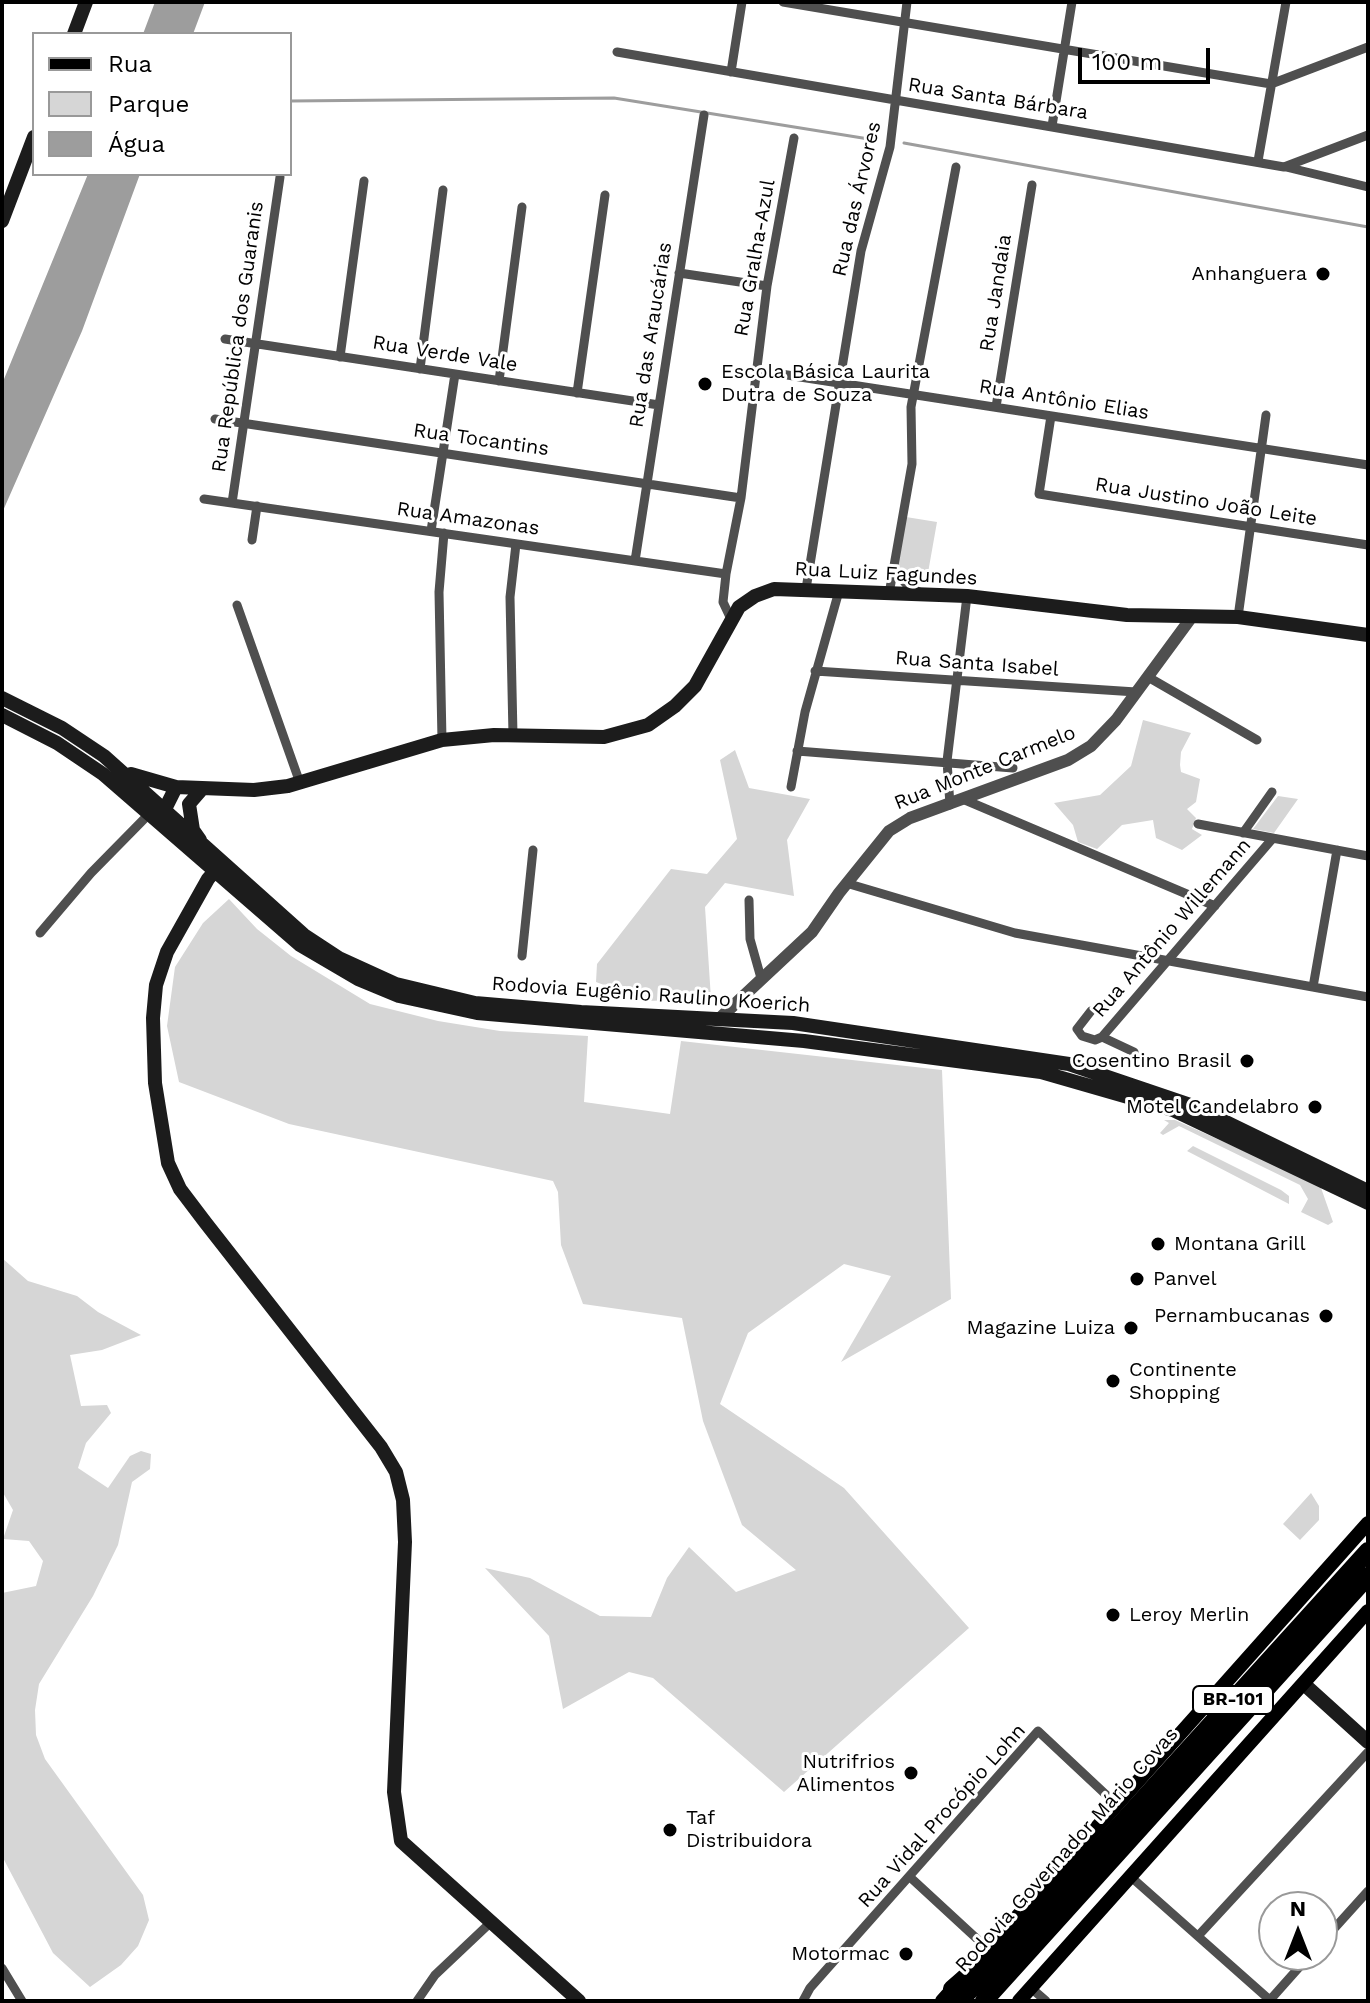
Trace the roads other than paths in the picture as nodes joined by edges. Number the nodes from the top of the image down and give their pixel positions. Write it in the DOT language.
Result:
graph roads {
  1 [pos="86,2"];
  2 [pos="742,2"];
  3 [pos="783,2"];
  4 [pos="907,2"];
  5 [pos="1072,2"];
  6 [pos="1286,2"];
  7 [pos="903,22"];
  8 [pos="75,32"];
  9 [pos="1368,47"];
  10 [pos="1065,50"];
  11 [pos="617,52"];
  12 [pos="731,72"];
  13 [pos="1271,84"];
  14 [pos="897,101"];
  15 [pos="704,115"];
  16 [pos="1052,126"];
  17 [pos="1368,135"];
  18 [pos="794,138"];
  19 [pos="32,142"];
  20 [pos="1258,161"];
  21 [pos="956,167"];
  22 [pos="1284,167"];
  23 [pos="280,177"];
  24 [pos="364,181"];
  25 [pos="1032,185"];
  26 [pos="1368,187"];
  27 [pos="443,190"];
  28 [pos="605,195"];
  29 [pos="522,207"];
  30 [pos="2,221"];
  31 [pos="679,273"];
  32 [pos="767,286"];
  33 [pos="225,339"];
  34 [pos="256,344"];
  35 [pos="340,357"];
  36 [pos="420,369"];
  37 [pos="755,370"];
  38 [pos="455,374"];
  39 [pos="499,381"];
  40 [pos="841,383"];
  41 [pos="577,393"];
  42 [pos="915,394"];
  43 [pos="659,405"];
  44 [pos="996,407"];
  45 [pos="1266,415"];
  46 [pos="1051,416"];
  47 [pos="215,419"];
  48 [pos="244,424"];
  49 [pos="1261,448"];
  50 [pos="442,453"];
  51 [pos="1368,465"];
  52 [pos="647,483"];
  53 [pos="741,498"];
  54 [pos="204,499"];
  55 [pos="232,503"];
  56 [pos="257,506"];
  57 [pos="1250,526"];
  58 [pos="431,531"];
  59 [pos="444,533"];
  60 [pos="252,540"];
  61 [pos="516,544"];
  62 [pos="1368,545"];
  63 [pos="635,561"];
  64 [pos="893,568"];
  65 [pos="726,574"];
  66 [pos="806,589"];
  67 [pos="839,591"];
  68 [pos="889,594"];
  69 [pos="922,594"];
  70 [pos="967,596"];
  71 [pos="237,605"];
  72 [pos="1238,617"];
  73 [pos="1191,618"];
  74 [pos="731,619"];
  75 [pos="1368,635"];
  76 [pos="815,671"];
  77 [pos="1148,677"];
  78 [pos="958,681"];
  79 [pos="1136,692"];
  80 [pos="2,698"];
  81 [pos="2,715"];
  82 [pos="513,735"];
  83 [pos="442,740"];
  84 [pos="1257,740"];
  85 [pos="797,751"];
  86 [pos="947,761"];
  87 [pos="119,768"];
  88 [pos="1013,768"];
  89 [pos="300,783"];
  90 [pos="791,787"];
  91 [pos="1272,792"];
  92 [pos="184,793"];
  93 [pos="965,800"];
  94 [pos="950,805"];
  95 [pos="168,813"];
  96 [pos="149,814"];
  97 [pos="1198,824"];
  98 [pos="1243,833"];
  99 [pos="1273,838"];
  100 [pos="205,847"];
  101 [pos="533,850"];
  102 [pos="1337,850"];
  103 [pos="1368,856"];
  104 [pos="218,867"];
  105 [pos="846,883"];
  106 [pos="749,900"];
  107 [pos="1215,906"];
  108 [pos="40,933"];
  109 [pos="522,956"];
  110 [pos="1170,959"];
  111 [pos="761,978"];
  112 [pos="1313,987"];
  113 [pos="1368,997"];
  114 [pos="1091,1011"];
  115 [pos="720,1018"];
  116 [pos="1102,1037"];
  117 [pos="1134,1052"];
  118 [pos="1368,1191"];
  119 [pos="1368,1203"];
  120 [pos="1368,1523"];
  121 [pos="1368,1551"];
  122 [pos="1368,1576"];
  123 [pos="1368,1611"];
  124 [pos="1305,1685"];
  125 [pos="1368,1742"];
  126 [pos="1368,1752"];
  127 [pos="1117,1805"];
  128 [pos="1131,1877"];
  129 [pos="911,1878"];
  130 [pos="1368,1891"];
  131 [pos="490,1923"];
  132 [pos="1338,1924"];
  133 [pos="1198,1936"];
  134 [pos="988,1949"];
  135 [pos="1023,1957"];
  136 [pos="2,1968"];
  137 [pos="1296,1971"];
  138 [pos="1031,1988"];
  139 [pos="951,1997"];
  140 [pos="22,2001"];
  141 [pos="417,2001"];
  142 [pos="579,2001"];
  143 [pos="803,2001"];
  144 [pos="984,2001"];
  145 [pos="1000,2001"];
  146 [pos="1019,2001"];
  147 [pos="1046,2001"];
  148 [pos="1270,2001"];
  1 -- 8 [label="main road"];
  2 -- 12 [label="street"];
  3 -- 7 [label="street"];
  4 -- 7 [label="street, Rua das Árvores"];
  5 -- 10 [label="street"];
  6 -- 13 [label="street"];
  7 -- 10 [label="street"];
  7 -- 14 [label="street, Rua das Árvores"];
  9 -- 13 [label="street"];
  10 -- 13 [label="street"];
  10 -- 16 [label="street"];
  11 -- 12 [label="street, Rua Santa Bárbara"];
  12 -- 14 [label="street, Rua Santa Bárbara"];
  13 -- 20 [label="street"];
  14 -- 16 [label="street, Rua Santa Bárbara"];
  14 -- 40 [label="street, Rua das Árvores"];
  15 -- 31 [label="street, Rua das Araucárias"];
  16 -- 20 [label="street, Rua Santa Bárbara"];
  17 -- 22 [label="street"];
  18 -- 32 [label="street, Rua Gralha-Azul"];
  19 -- 30 [label="main road"];
  20 -- 22 [label="street, Rua Santa Bárbara"];
  21 -- 42 [label="street"];
  22 -- 26 [label="street, Rua Santa Bárbara"];
  23 -- 34 [label="street, Rua República dos Guaranis"];
  24 -- 35 [label="street"];
  25 -- 44 [label="street, Rua Jandaia"];
  27 -- 36 [label="street"];
  28 -- 41 [label="street"];
  29 -- 39 [label="street"];
  31 -- 32 [label="street"];
  31 -- 43 [label="street, Rua das Araucárias"];
  32 -- 37 [label="street, Rua Gralha-Azul"];
  33 -- 34 [label="street, Rua Verde Vale"];
  34 -- 35 [label="street, Rua Verde Vale"];
  34 -- 48 [label="street, Rua República dos Guaranis"];
  35 -- 36 [label="street, Rua Verde Vale"];
  36 -- 38 [label="street, Rua Verde Vale"];
  37 -- 40 [label="street, Rua Antônio Elias"];
  37 -- 53 [label="street, Rua Gralha-Azul"];
  38 -- 39 [label="street, Rua Verde Vale"];
  38 -- 50 [label="street"];
  39 -- 41 [label="street, Rua Verde Vale"];
  40 -- 42 [label="street, Rua Antônio Elias"];
  40 -- 66 [label="street, Rua das Árvores"];
  41 -- 43 [label="street, Rua Verde Vale"];
  42 -- 44 [label="street, Rua Antônio Elias"];
  42 -- 64 [label="street"];
  43 -- 52 [label="street, Rua das Araucárias"];
  44 -- 46 [label="street, Rua Antônio Elias"];
  45 -- 49 [label="street"];
  46 -- 49 [label="street, Rua Antônio Elias"];
  46 -- 57 [label="street, Rua Justino João Leite"];
  47 -- 48 [label="street, Rua Tocantins"];
  48 -- 50 [label="street, Rua Tocantins"];
  48 -- 55 [label="street, Rua República dos Guaranis"];
  49 -- 51 [label="street, Rua Antônio Elias"];
  49 -- 57 [label="street"];
  50 -- 52 [label="street, Rua Tocantins"];
  50 -- 58 [label="street"];
  52 -- 53 [label="street, Rua Tocantins"];
  52 -- 63 [label="street, Rua das Araucárias"];
  53 -- 65 [label="street, Rua Gralha-Azul"];
  54 -- 55 [label="street, Rua Amazonas"];
  55 -- 56 [label="street, Rua Amazonas"];
  56 -- 58 [label="street, Rua Amazonas"];
  56 -- 60 [label="street"];
  57 -- 62 [label="street, Rua Justino João Leite"];
  57 -- 72 [label="street"];
  58 -- 59 [label="street, Rua Amazonas"];
  59 -- 61 [label="street, Rua Amazonas"];
  59 -- 83 [label="street"];
  61 -- 63 [label="street, Rua Amazonas"];
  61 -- 82 [label="street"];
  63 -- 65 [label="street, Rua Amazonas"];
  64 -- 68 [label="street"];
  64 -- 69 [label="street"];
  65 -- 74 [label="street, Rua Gralha-Azul"];
  66 -- 67 [label="main road, Rua Luiz Fagundes"];
  66 -- 74 [label="main road, Rua Luiz Fagundes"];
  67 -- 68 [label="main road, Rua Luiz Fagundes"];
  67 -- 76 [label="street"];
  68 -- 69 [label="main road, Rua Luiz Fagundes"];
  69 -- 70 [label="main road, Rua Luiz Fagundes"];
  70 -- 73 [label="main road, Rua Luiz Fagundes"];
  70 -- 78 [label="street"];
  71 -- 89 [label="street"];
  72 -- 73 [label="main road, Rua Luiz Fagundes"];
  72 -- 75 [label="main road, Rua Luiz Fagundes"];
  73 -- 77 [label="street, Rua Monte Carmelo"];
  74 -- 82 [label="main road, Rua Luiz Fagundes"];
  76 -- 78 [label="street, Rua Santa Isabel"];
  76 -- 85 [label="street"];
  77 -- 79 [label="street, Rua Monte Carmelo"];
  77 -- 84 [label="street"];
  78 -- 79 [label="street, Rua Santa Isabel"];
  78 -- 86 [label="street"];
  79 -- 93 [label="street, Rua Monte Carmelo"];
  80 -- 87 [label="main road, Rodovia Eugênio Raulino Koerich"];
  81 -- 96 [label="main road, Rodovia Eugênio Raulino Koerich"];
  82 -- 83 [label="main road, Rua Luiz Fagundes"];
  83 -- 89 [label="main road, Rua Luiz Fagundes"];
  85 -- 86 [label="street"];
  85 -- 90 [label="street"];
  86 -- 88 [label="street"];
  86 -- 94 [label="street"];
  87 -- 92 [label="main road"];
  87 -- 95 [label="main road, Rodovia Eugênio Raulino Koerich"];
  89 -- 92 [label="main road, Rua Luiz Fagundes"];
  91 -- 98 [label="street"];
  92 -- 95 [label="main road"];
  92 -- 95 [label="main road"];
  92 -- 100 [label="main road"];
  93 -- 94 [label="street, Rua Monte Carmelo"];
  93 -- 107 [label="street"];
  94 -- 105 [label="street, Rua Monte Carmelo"];
  95 -- 96 [label="main road"];
  95 -- 100 [label="main road, Rodovia Eugênio Raulino Koerich"];
  96 -- 104 [label="main road, Rodovia Eugênio Raulino Koerich"];
  96 -- 108 [label="street"];
  97 -- 98 [label="street"];
  98 -- 99 [label="street"];
  99 -- 102 [label="street"];
  99 -- 107 [label="street, Rua Antônio Willemann"];
  100 -- 104 [label="main road, Rodovia Eugênio Raulino Koerich"];
  101 -- 109 [label="street"];
  102 -- 103 [label="street"];
  102 -- 112 [label="street"];
  104 -- 115 [label="main road, Rodovia Eugênio Raulino Koerich"];
  104 -- 119 [label="main road, Rodovia Eugênio Raulino Koerich"];
  104 -- 131 [label="main road"];
  105 -- 110 [label="street"];
  105 -- 111 [label="street, Rua Monte Carmelo"];
  106 -- 111 [label="street"];
  107 -- 110 [label="street, Rua Antônio Willemann"];
  110 -- 112 [label="street"];
  110 -- 116 [label="street, Rua Antônio Willemann"];
  111 -- 115 [label="street, Rua Monte Carmelo"];
  112 -- 113 [label="street"];
  114 -- 116 [label="street, Rua Antônio Willemann"];
  115 -- 118 [label="main road, Rodovia Eugênio Raulino Koerich"];
  116 -- 117 [label="street"];
  120 -- 127 [label="main road"];
  121 -- 139 [label="highway, Rodovia Governador Mário Covas / BR-101"];
  122 -- 135 [label="highway, Rodovia Governador Mário Covas / BR-101"];
  123 -- 124 [label="main road"];
  124 -- 125 [label="main road"];
  124 -- 128 [label="main road"];
  126 -- 133 [label="street"];
  127 -- 129 [label="street, Rua Vidal Procópio Lohn"];
  127 -- 134 [label="main road"];
  128 -- 133 [label="street"];
  128 -- 138 [label="main road"];
  129 -- 134 [label="street"];
  129 -- 143 [label="street, Rua Vidal Procópio Lohn"];
  130 -- 132 [label="street"];
  131 -- 141 [label="street"];
  131 -- 142 [label="main road"];
  133 -- 148 [label="street"];
  134 -- 139 [label="main road"];
  135 -- 144 [label="highway, Rodovia Governador Mário Covas / BR-101"];
  135 -- 145 [label="highway"];
  136 -- 140 [label="street"];
  137 -- 148 [label="street"];
  138 -- 146 [label="main road"];
  138 -- 147 [label="street"];
}
